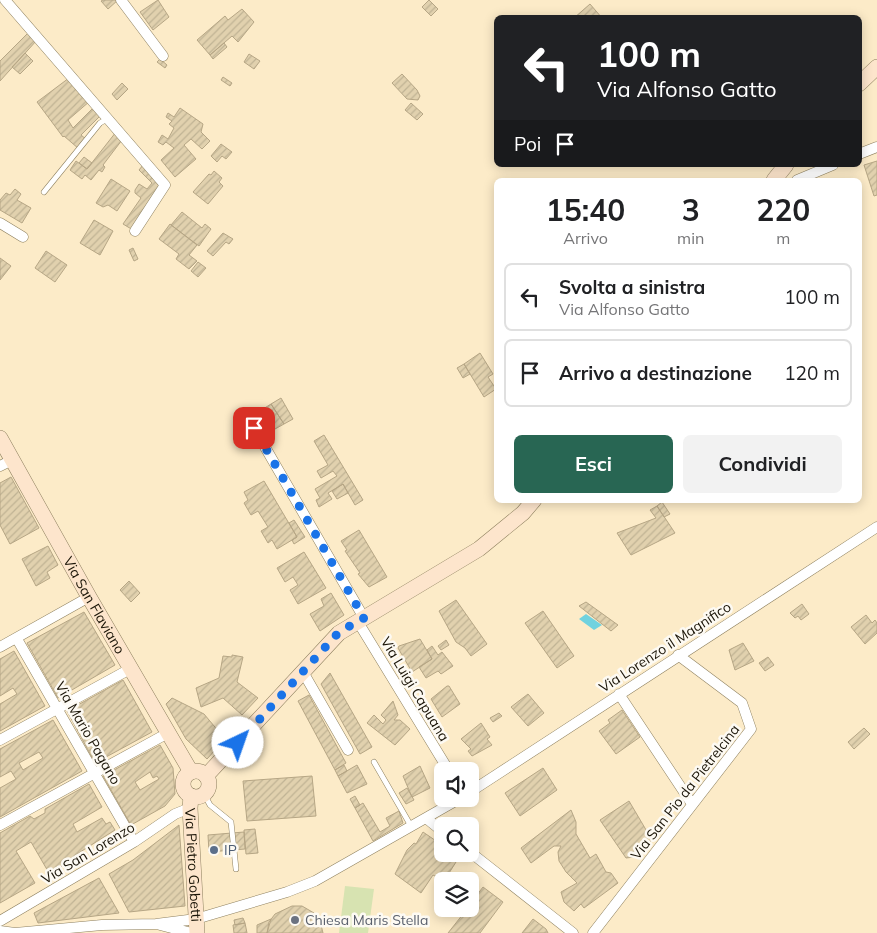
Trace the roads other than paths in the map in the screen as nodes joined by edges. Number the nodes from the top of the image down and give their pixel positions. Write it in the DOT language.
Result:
graph roads {
  1 [pos="5,0"];
  2 [pos="121,0"];
  3 [pos="163,56"];
  4 [pos="877,67"];
  5 [pos="862,81"];
  6 [pos="107,118"];
  7 [pos="877,147"];
  8 [pos="862,153"];
  9 [pos="784,167"];
  10 [pos="828,167"];
  11 [pos="776,178"];
  12 [pos="802,178"];
  13 [pos="44,192"];
  14 [pos="0,223"];
  15 [pos="135,231"];
  16 [pos="23,237"];
  17 [pos="254,428"];
  18 [pos="0,438"];
  19 [pos="6,463"];
  20 [pos="531,503"];
  21 [pos="877,527"];
  22 [pos="88,597"];
  23 [pos="361,620"];
  24 [pos="17,638"];
  25 [pos="0,647"];
  26 [pos="678,655"];
  27 [pos="130,669"];
  28 [pos="303,672"];
  29 [pos="619,694"];
  30 [pos="58,709"];
  31 [pos="168,733"];
  32 [pos="0,740"];
  33 [pos="348,750"];
  34 [pos="374,762"];
  35 [pos="444,762"];
  36 [pos="191,772"];
  37 [pos="96,774"];
  38 [pos="206,776"];
  39 [pos="479,786"];
  40 [pos="195,800"];
  41 [pos="692,804"];
  42 [pos="445,807"];
  43 [pos="426,818"];
  44 [pos="434,824"];
  45 [pos="0,825"];
  46 [pos="411,826"];
  47 [pos="134,842"];
  48 [pos="479,859"];
  49 [pos="236,869"];
  50 [pos="0,922"];
  51 [pos="156,924"];
  52 [pos="195,928"];
  53 [pos="103,929"];
  54 [pos="127,929"];
  55 [pos="0,931"];
  56 [pos="573,933"];
  57 [pos="593,933"];
  1 -- 6 [label="street"];
  2 -- 3 [label="street"];
  4 -- 5 [label="street"];
  6 -- 13 [label="lane"];
  6 -- 15 [label="street"];
  7 -- 8 [label="street"];
  9 -- 11 [label="street"];
  10 -- 12 [label="street"];
  14 -- 16 [label="street"];
  17 -- 23 [label="street, Via Luigi Capuana"];
  18 -- 19 [label="street, Via San Flaviano"];
  19 -- 22 [label="street, Via San Flaviano"];
  20 -- 23 [label="street"];
  21 -- 26 [label="street, Via Lorenzo il Magnifico"];
  22 -- 24 [label="street"];
  22 -- 27 [label="street, Via San Flaviano"];
  23 -- 28 [label="street"];
  23 -- 35 [label="street, Via Luigi Capuana"];
  24 -- 25 [label="street"];
  24 -- 30 [label="street, Via Mario Pagano"];
  26 -- 29 [label="street, Via Lorenzo il Magnifico"];
  26 -- 41 [label="street, Via San Pio da Pietrelcina"];
  27 -- 30 [label="street"];
  27 -- 31 [label="street, Via San Flaviano"];
  28 -- 33 [label="street"];
  28 -- 38 [label="street"];
  29 -- 39 [label="street, Via Lorenzo il Magnifico"];
  29 -- 41 [label="street"];
  30 -- 32 [label="street"];
  30 -- 37 [label="street, Via Mario Pagano"];
  31 -- 36 [label="street, Via San Flaviano"];
  31 -- 37 [label="street"];
  34 -- 46 [label="lane"];
  36 -- 38 [label="street"];
  36 -- 40 [label="street"];
  37 -- 45 [label="street"];
  37 -- 47 [label="street, Via Mario Pagano"];
  38 -- 40 [label="street"];
  40 -- 47 [label="street, Via San Lorenzo"];
  40 -- 49 [label="lane"];
  40 -- 52 [label="street, Via Pietro Gobetti"];
  41 -- 57 [label="street, Via San Pio da Pietrelcina"];
  42 -- 43 [label="street"];
  43 -- 44 [label="street"];
  43 -- 46 [label="street"];
  46 -- 52 [label="street"];
  47 -- 50 [label="street, Via San Lorenzo"];
  48 -- 56 [label="street"];
  51 -- 52 [label="street"];
  51 -- 52 [label="street"];
  51 -- 54 [label="street"];
  53 -- 54 [label="street"];
  53 -- 55 [label="street"];
}
